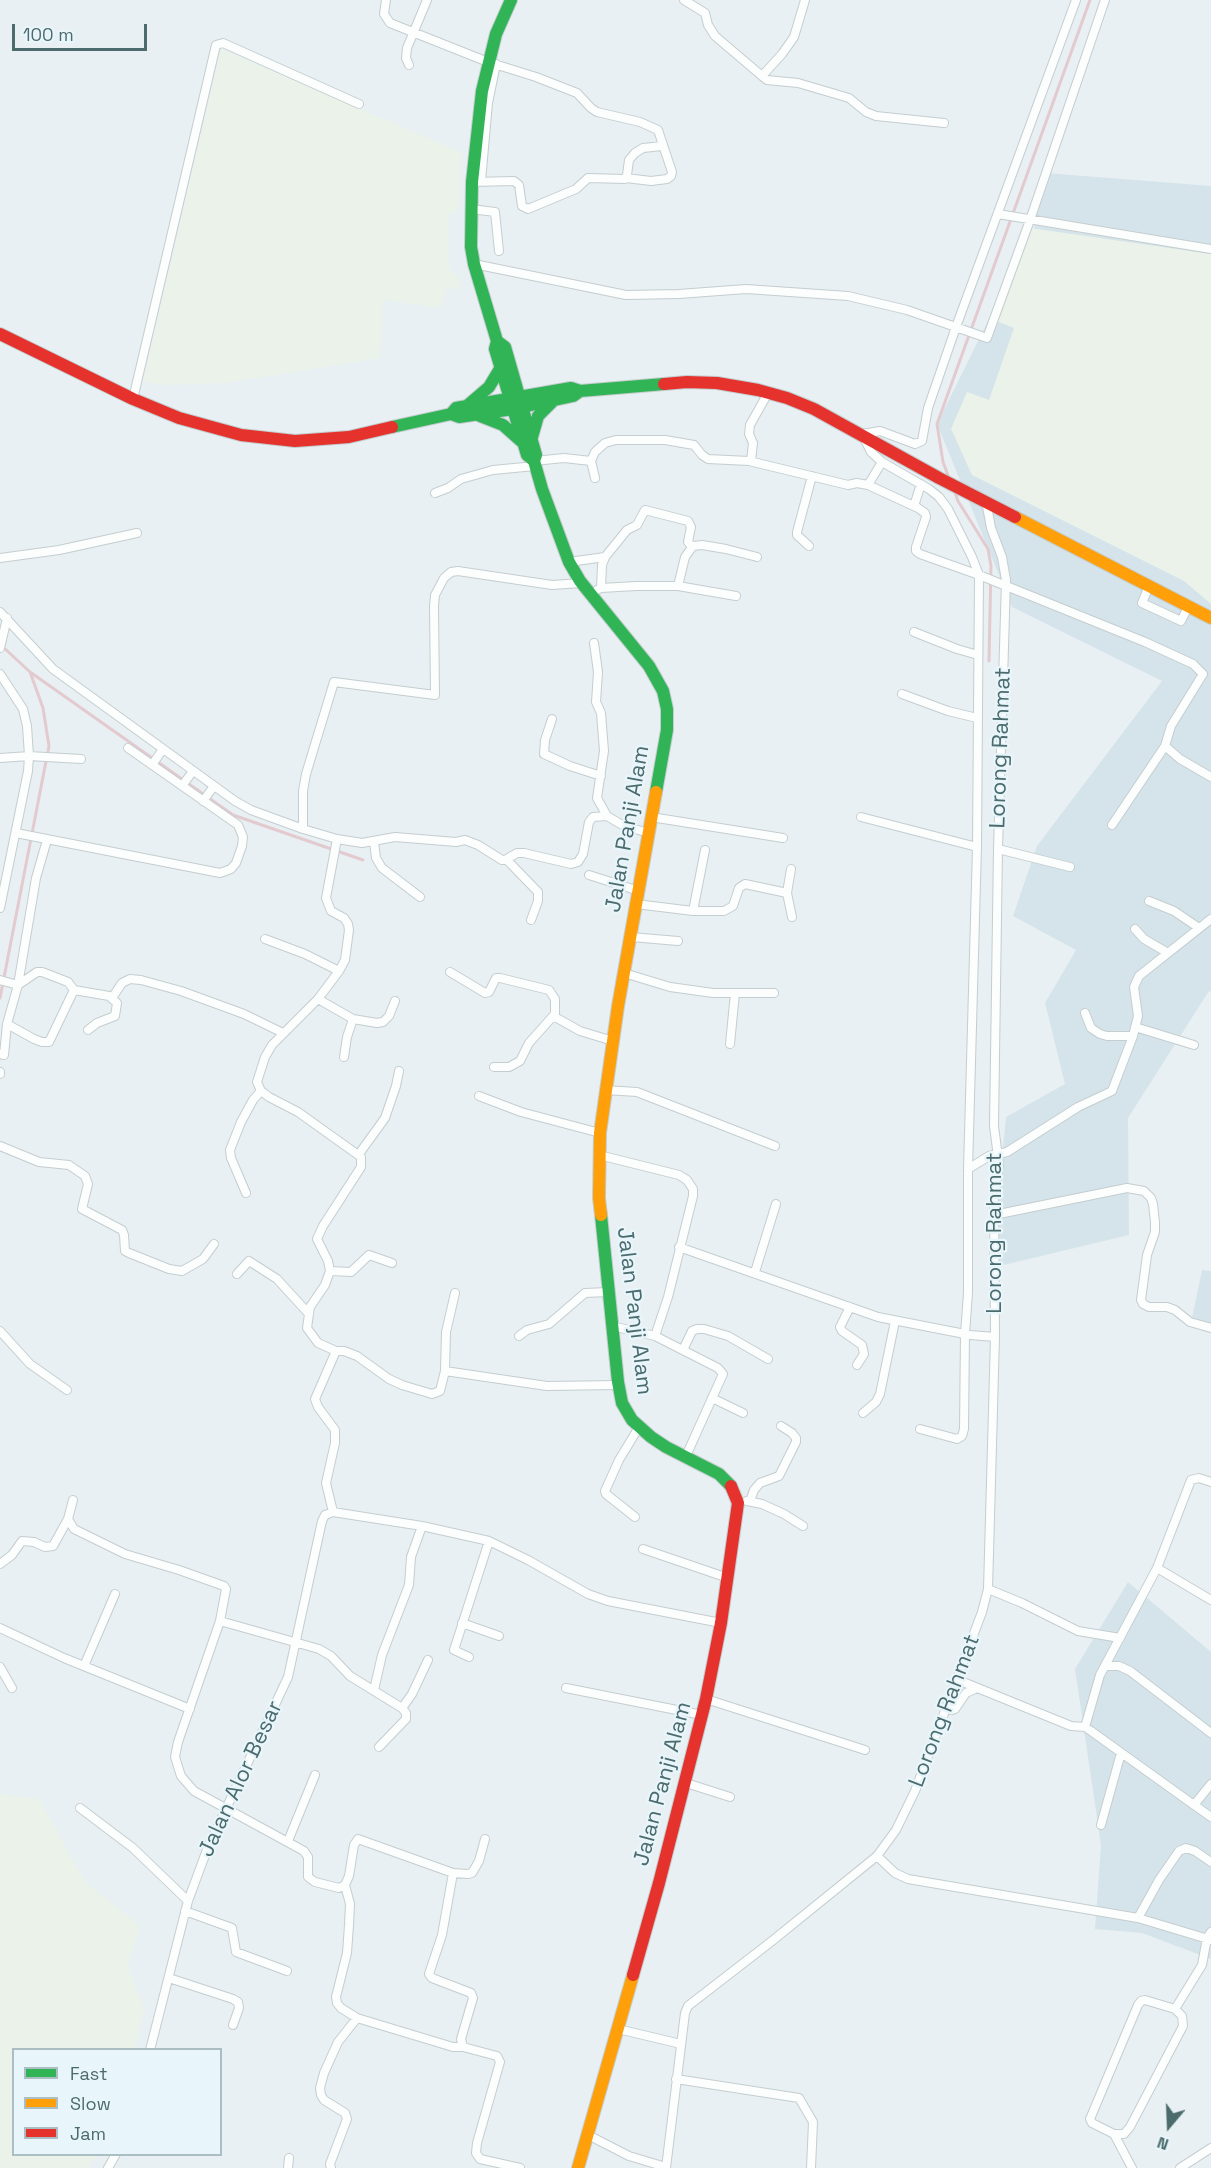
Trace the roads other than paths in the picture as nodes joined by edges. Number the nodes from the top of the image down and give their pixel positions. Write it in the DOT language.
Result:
graph roads {
  1 [pos="386,0"];
  2 [pos="427,0"];
  3 [pos="511,0"];
  4 [pos="684,0"];
  5 [pos="805,0"];
  6 [pos="1076,0"];
  7 [pos="1105,0"];
  8 [pos="413,33"];
  9 [pos="492,63"];
  10 [pos="410,65"];
  11 [pos="762,76"];
  12 [pos="359,104"];
  13 [pos="944,123"];
  14 [pos="662,146"];
  15 [pos="626,178"];
  16 [pos="476,181"];
  17 [pos="471,209"];
  18 [pos="998,214"];
  19 [pos="1030,220"];
  20 [pos="1211,249"];
  21 [pos="499,251"];
  22 [pos="474,264"];
  23 [pos="956,327"];
  24 [pos="0,334"];
  25 [pos="506,369"];
  26 [pos="768,393"];
  27 [pos="553,396"];
  28 [pos="134,399"];
  29 [pos="516,402"];
  30 [pos="471,410"];
  31 [pos="862,434"];
  32 [pos="528,441"];
  33 [pos="591,461"];
  34 [pos="751,461"];
  35 [pos="882,462"];
  36 [pos="535,463"];
  37 [pos="812,476"];
  38 [pos="595,478"];
  39 [pos="921,484"];
  40 [pos="868,485"];
  41 [pos="435,493"];
  42 [pos="986,501"];
  43 [pos="914,506"];
  44 [pos="137,533"];
  45 [pos="809,546"];
  46 [pos="692,547"];
  47 [pos="605,557"];
  48 [pos="757,557"];
  49 [pos="0,558"];
  50 [pos="569,562"];
  51 [pos="980,576"];
  52 [pos="581,583"];
  53 [pos="678,586"];
  54 [pos="1004,586"];
  55 [pos="1149,586"];
  56 [pos="596,592"];
  57 [pos="736,596"];
  58 [pos="1188,607"];
  59 [pos="4,618"];
  60 [pos="1211,618"];
  61 [pos="914,632"];
  62 [pos="594,643"];
  63 [pos="0,648"];
  64 [pos="978,655"];
  65 [pos="0,674"];
  66 [pos="902,694"];
  67 [pos="977,718"];
  68 [pos="552,719"];
  69 [pos="1165,746"];
  70 [pos="128,748"];
  71 [pos="29,756"];
  72 [pos="158,757"];
  73 [pos="0,758"];
  74 [pos="81,759"];
  75 [pos="192,773"];
  76 [pos="601,776"];
  77 [pos="1211,777"];
  78 [pos="183,785"];
  79 [pos="209,793"];
  80 [pos="607,816"];
  81 [pos="651,817"];
  82 [pos="861,817"];
  83 [pos="1112,825"];
  84 [pos="303,829"];
  85 [pos="649,833"];
  86 [pos="20,834"];
  87 [pos="783,838"];
  88 [pos="44,840"];
  89 [pos="374,842"];
  90 [pos="335,847"];
  91 [pos="976,847"];
  92 [pos="998,849"];
  93 [pos="705,850"];
  94 [pos="507,860"];
  95 [pos="1070,867"];
  96 [pos="792,869"];
  97 [pos="589,875"];
  98 [pos="639,891"];
  99 [pos="787,894"];
  100 [pos="420,897"];
  101 [pos="1149,902"];
  102 [pos="636,904"];
  103 [pos="0,908"];
  104 [pos="693,911"];
  105 [pos="792,916"];
  106 [pos="1211,919"];
  107 [pos="531,920"];
  108 [pos="1199,928"];
  109 [pos="1135,929"];
  110 [pos="631,937"];
  111 [pos="265,939"];
  112 [pos="678,941"];
  113 [pos="1168,953"];
  114 [pos="339,971"];
  115 [pos="450,972"];
  116 [pos="624,973"];
  117 [pos="0,980"];
  118 [pos="15,984"];
  119 [pos="74,990"];
  120 [pos="735,993"];
  121 [pos="774,993"];
  122 [pos="112,998"];
  123 [pos="318,999"];
  124 [pos="394,1001"];
  125 [pos="1085,1013"];
  126 [pos="554,1015"];
  127 [pos="354,1019"];
  128 [pos="8,1024"];
  129 [pos="88,1030"];
  130 [pos="1134,1031"];
  131 [pos="283,1033"];
  132 [pos="613,1041"];
  133 [pos="730,1044"];
  134 [pos="1194,1045"];
  135 [pos="0,1053"];
  136 [pos="344,1057"];
  137 [pos="494,1067"];
  138 [pos="399,1071"];
  139 [pos="605,1090"];
  140 [pos="261,1091"];
  141 [pos="479,1096"];
  142 [pos="600,1134"];
  143 [pos="0,1146"];
  144 [pos="775,1146"];
  145 [pos="359,1154"];
  146 [pos="998,1154"];
  147 [pos="599,1155"];
  148 [pos="970,1167"];
  149 [pos="246,1193"];
  150 [pos="776,1204"];
  151 [pos="994,1215"];
  152 [pos="214,1244"];
  153 [pos="679,1247"];
  154 [pos="392,1263"];
  155 [pos="330,1271"];
  156 [pos="755,1272"];
  157 [pos="237,1274"];
  158 [pos="608,1292"];
  159 [pos="455,1293"];
  160 [pos="850,1307"];
  161 [pos="309,1314"];
  162 [pos="895,1321"];
  163 [pos="612,1326"];
  164 [pos="1211,1328"];
  165 [pos="0,1331"];
  166 [pos="968,1335"];
  167 [pos="519,1336"];
  168 [pos="654,1336"];
  169 [pos="994,1337"];
  170 [pos="683,1350"];
  171 [pos="336,1351"];
  172 [pos="768,1359"];
  173 [pos="857,1365"];
  174 [pos="445,1371"];
  175 [pos="618,1385"];
  176 [pos="67,1390"];
  177 [pos="712,1398"];
  178 [pos="743,1413"];
  179 [pos="863,1413"];
  180 [pos="781,1426"];
  181 [pos="639,1427"];
  182 [pos="920,1430"];
  183 [pos="686,1456"];
  184 [pos="1211,1482"];
  185 [pos="73,1500"];
  186 [pos="744,1501"];
  187 [pos="333,1512"];
  188 [pos="635,1517"];
  189 [pos="68,1519"];
  190 [pos="422,1526"];
  191 [pos="803,1526"];
  192 [pos="489,1541"];
  193 [pos="643,1549"];
  194 [pos="0,1564"];
  195 [pos="1157,1568"];
  196 [pos="728,1578"];
  197 [pos="988,1589"];
  198 [pos="115,1594"];
  199 [pos="1211,1600"];
  200 [pos="220,1621"];
  201 [pos="462,1623"];
  202 [pos="721,1623"];
  203 [pos="0,1628"];
  204 [pos="499,1636"];
  205 [pos="1120,1638"];
  206 [pos="297,1642"];
  207 [pos="469,1657"];
  208 [pos="428,1660"];
  209 [pos="84,1666"];
  210 [pos="1106,1666"];
  211 [pos="0,1667"];
  212 [pos="958,1680"];
  213 [pos="12,1688"];
  214 [pos="566,1688"];
  215 [pos="977,1688"];
  216 [pos="374,1690"];
  217 [pos="706,1699"];
  218 [pos="402,1708"];
  219 [pos="946,1708"];
  220 [pos="190,1709"];
  221 [pos="702,1715"];
  222 [pos="1085,1728"];
  223 [pos="1211,1733"];
  224 [pos="379,1747"];
  225 [pos="865,1750"];
  226 [pos="1121,1753"];
  227 [pos="315,1775"];
  228 [pos="686,1783"];
  229 [pos="1211,1784"];
  230 [pos="730,1797"];
  231 [pos="1194,1805"];
  232 [pos="80,1808"];
  233 [pos="226,1809"];
  234 [pos="1211,1817"];
  235 [pos="1101,1825"];
  236 [pos="485,1839"];
  237 [pos="288,1840"];
  238 [pos="877,1856"];
  239 [pos="1211,1862"];
  240 [pos="453,1873"];
  241 [pos="345,1885"];
  242 [pos="188,1900"];
  243 [pos="185,1911"];
  244 [pos="1138,1918"];
  245 [pos="1210,1937"];
  246 [pos="287,1971"];
  247 [pos="169,1978"];
  248 [pos="1175,2009"];
  249 [pos="357,2018"];
  250 [pos="233,2025"];
  251 [pos="618,2029"];
  252 [pos="681,2043"];
  253 [pos="463,2047"];
  254 [pos="150,2048"];
  255 [pos="676,2079"];
  256 [pos="1114,2134"];
  257 [pos="588,2135"];
  258 [pos="1211,2148"];
  259 [pos="289,2158"];
  260 [pos="288,2168"];
  261 [pos="331,2168"];
  262 [pos="520,2168"];
  263 [pos="578,2168"];
  264 [pos="666,2168"];
  265 [pos="811,2168"];
  266 [pos="1132,2168"];
  267 [pos="1180,2168"];
  1 -- 8 [label="street"];
  2 -- 8 [label="street"];
  3 -- 9 [label="main road, Jalan Panji Alam"];
  4 -- 11 [label="street"];
  5 -- 11 [label="street"];
  6 -- 18 [label="street"];
  7 -- 19 [label="street"];
  8 -- 9 [label="street"];
  8 -- 10 [label="street"];
  9 -- 14 [label="street"];
  9 -- 16 [label="main road, Jalan Panji Alam"];
  11 -- 13 [label="street"];
  12 -- 28 [label="street"];
  14 -- 15 [label="street"];
  14 -- 15 [label="street"];
  15 -- 16 [label="street"];
  16 -- 17 [label="main road, Jalan Panji Alam"];
  17 -- 21 [label="street"];
  17 -- 22 [label="main road, Jalan Panji Alam"];
  18 -- 19 [label="street"];
  18 -- 23 [label="street"];
  19 -- 20 [label="street"];
  19 -- 23 [label="street"];
  22 -- 23 [label="street"];
  22 -- 25 [label="main road, Jalan Panji Alam"];
  23 -- 31 [label="street"];
  24 -- 28 [label="main road"];
  25 -- 27 [label="main road"];
  25 -- 29 [label="main road, Jalan Panji Alam"];
  25 -- 30 [label="main road"];
  26 -- 27 [label="main road"];
  26 -- 31 [label="main road"];
  26 -- 34 [label="street"];
  27 -- 29 [label="main road"];
  27 -- 32 [label="main road"];
  28 -- 30 [label="main road"];
  29 -- 30 [label="main road"];
  29 -- 32 [label="main road, Jalan Panji Alam"];
  30 -- 32 [label="main road"];
  31 -- 35 [label="street"];
  31 -- 42 [label="main road"];
  32 -- 36 [label="main road, Jalan Panji Alam"];
  33 -- 34 [label="street"];
  33 -- 36 [label="street"];
  33 -- 38 [label="street"];
  34 -- 37 [label="street"];
  35 -- 39 [label="street"];
  35 -- 40 [label="street"];
  36 -- 41 [label="street"];
  36 -- 50 [label="main road, Jalan Panji Alam"];
  37 -- 40 [label="street"];
  37 -- 45 [label="street"];
  39 -- 43 [label="street"];
  39 -- 51 [label="street"];
  40 -- 43 [label="street"];
  42 -- 54 [label="street, Lorong Rahmat"];
  42 -- 55 [label="main road"];
  43 -- 51 [label="street"];
  44 -- 49 [label="street"];
  46 -- 47 [label="street"];
  46 -- 48 [label="street"];
  46 -- 53 [label="street"];
  47 -- 50 [label="street"];
  47 -- 56 [label="street"];
  50 -- 52 [label="main road, Jalan Panji Alam"];
  51 -- 54 [label="street"];
  51 -- 64 [label="street"];
  52 -- 56 [label="main road, Jalan Panji Alam"];
  52 -- 84 [label="street"];
  53 -- 56 [label="street"];
  53 -- 57 [label="street"];
  54 -- 69 [label="street"];
  54 -- 92 [label="street, Lorong Rahmat"];
  55 -- 58 [label="main road"];
  55 -- 58 [label="street"];
  56 -- 81 [label="main road, Jalan Panji Alam"];
  58 -- 60 [label="main road"];
  59 -- 63 [label="street"];
  59 -- 72 [label="street"];
  61 -- 64 [label="street"];
  62 -- 76 [label="street"];
  64 -- 67 [label="street"];
  65 -- 71 [label="street"];
  66 -- 67 [label="street"];
  67 -- 91 [label="street"];
  68 -- 76 [label="street"];
  69 -- 77 [label="street"];
  69 -- 83 [label="street"];
  70 -- 72 [label="street"];
  71 -- 73 [label="street"];
  71 -- 74 [label="street"];
  71 -- 86 [label="street"];
  72 -- 75 [label="street"];
  72 -- 78 [label="street"];
  75 -- 78 [label="street"];
  75 -- 79 [label="street"];
  76 -- 80 [label="street"];
  78 -- 79 [label="street"];
  79 -- 84 [label="street"];
  79 -- 88 [label="street"];
  80 -- 85 [label="street"];
  80 -- 94 [label="street"];
  81 -- 85 [label="main road, Jalan Panji Alam"];
  81 -- 87 [label="street"];
  82 -- 91 [label="street"];
  84 -- 90 [label="street"];
  85 -- 98 [label="main road, Jalan Panji Alam"];
  86 -- 88 [label="street"];
  86 -- 103 [label="street"];
  88 -- 118 [label="street"];
  89 -- 90 [label="street"];
  89 -- 94 [label="street"];
  89 -- 100 [label="street"];
  90 -- 114 [label="street"];
  91 -- 148 [label="street"];
  92 -- 95 [label="street"];
  92 -- 146 [label="street, Lorong Rahmat"];
  93 -- 104 [label="street"];
  94 -- 107 [label="street"];
  96 -- 99 [label="street"];
  97 -- 98 [label="street"];
  98 -- 102 [label="main road, Jalan Panji Alam"];
  99 -- 104 [label="street"];
  99 -- 105 [label="street"];
  101 -- 108 [label="street"];
  102 -- 104 [label="street"];
  102 -- 110 [label="main road, Jalan Panji Alam"];
  106 -- 108 [label="street"];
  108 -- 113 [label="street"];
  109 -- 113 [label="street"];
  110 -- 112 [label="street"];
  110 -- 116 [label="main road, Jalan Panji Alam"];
  111 -- 114 [label="street"];
  113 -- 130 [label="street"];
  114 -- 123 [label="street"];
  115 -- 126 [label="street"];
  116 -- 120 [label="street"];
  116 -- 132 [label="main road, Jalan Panji Alam"];
  117 -- 118 [label="street"];
  118 -- 119 [label="street"];
  118 -- 128 [label="street"];
  119 -- 122 [label="street"];
  119 -- 128 [label="street"];
  120 -- 121 [label="street"];
  120 -- 133 [label="street"];
  122 -- 129 [label="street"];
  122 -- 131 [label="street"];
  123 -- 127 [label="street"];
  123 -- 131 [label="street"];
  124 -- 127 [label="street"];
  125 -- 130 [label="street"];
  126 -- 132 [label="street"];
  126 -- 137 [label="street"];
  127 -- 136 [label="street"];
  128 -- 135 [label="street"];
  130 -- 134 [label="street"];
  130 -- 146 [label="street"];
  131 -- 140 [label="street"];
  132 -- 139 [label="main road, Jalan Panji Alam"];
  138 -- 145 [label="street"];
  139 -- 142 [label="main road, Jalan Panji Alam"];
  139 -- 144 [label="street"];
  140 -- 145 [label="street"];
  140 -- 149 [label="street"];
  141 -- 142 [label="street"];
  142 -- 147 [label="main road, Jalan Panji Alam"];
  143 -- 152 [label="street"];
  145 -- 155 [label="street"];
  146 -- 148 [label="street"];
  146 -- 151 [label="street, Lorong Rahmat"];
  147 -- 153 [label="street"];
  147 -- 158 [label="main road, Jalan Panji Alam"];
  148 -- 166 [label="street"];
  150 -- 156 [label="street"];
  151 -- 164 [label="street"];
  151 -- 169 [label="street, Lorong Rahmat"];
  153 -- 156 [label="street"];
  153 -- 168 [label="street"];
  154 -- 155 [label="street"];
  155 -- 161 [label="street"];
  156 -- 160 [label="street"];
  157 -- 161 [label="street"];
  158 -- 163 [label="main road, Jalan Panji Alam"];
  158 -- 167 [label="street"];
  159 -- 174 [label="street"];
  160 -- 162 [label="street"];
  160 -- 173 [label="street"];
  161 -- 171 [label="street"];
  162 -- 166 [label="street"];
  162 -- 179 [label="street"];
  163 -- 168 [label="street"];
  163 -- 175 [label="main road, Jalan Panji Alam"];
  165 -- 176 [label="street"];
  166 -- 169 [label="street"];
  166 -- 182 [label="street"];
  168 -- 170 [label="street"];
  169 -- 197 [label="street, Lorong Rahmat"];
  170 -- 172 [label="street"];
  170 -- 177 [label="street"];
  171 -- 174 [label="street"];
  171 -- 187 [label="street"];
  174 -- 175 [label="street"];
  175 -- 181 [label="main road, Jalan Panji Alam"];
  177 -- 178 [label="street"];
  177 -- 183 [label="street"];
  180 -- 186 [label="street"];
  181 -- 183 [label="main road, Jalan Panji Alam"];
  181 -- 188 [label="street"];
  183 -- 186 [label="main road, Jalan Panji Alam"];
  184 -- 195 [label="street"];
  185 -- 189 [label="street"];
  186 -- 191 [label="street"];
  186 -- 196 [label="main road, Jalan Panji Alam"];
  187 -- 190 [label="street"];
  187 -- 206 [label="street, Jalan Alor Besar"];
  189 -- 194 [label="street"];
  189 -- 200 [label="street"];
  190 -- 192 [label="street"];
  190 -- 216 [label="street"];
  192 -- 201 [label="street"];
  192 -- 202 [label="street"];
  193 -- 196 [label="street"];
  195 -- 199 [label="street"];
  195 -- 205 [label="street"];
  196 -- 202 [label="main road, Jalan Panji Alam"];
  197 -- 205 [label="street"];
  197 -- 212 [label="street, Lorong Rahmat"];
  198 -- 209 [label="street"];
  200 -- 206 [label="street"];
  200 -- 220 [label="street"];
  201 -- 204 [label="street"];
  201 -- 207 [label="street"];
  202 -- 217 [label="main road, Jalan Panji Alam"];
  203 -- 209 [label="street"];
  205 -- 210 [label="street"];
  206 -- 216 [label="street"];
  206 -- 233 [label="street, Jalan Alor Besar"];
  208 -- 218 [label="street"];
  209 -- 220 [label="street"];
  210 -- 222 [label="street"];
  210 -- 223 [label="street"];
  211 -- 213 [label="street"];
  212 -- 215 [label="street"];
  212 -- 219 [label="street, Lorong Rahmat"];
  214 -- 221 [label="street"];
  215 -- 219 [label="street"];
  215 -- 222 [label="street"];
  216 -- 218 [label="street"];
  217 -- 221 [label="main road, Jalan Panji Alam"];
  217 -- 225 [label="street"];
  218 -- 224 [label="street"];
  219 -- 238 [label="street, Lorong Rahmat"];
  220 -- 233 [label="street"];
  221 -- 228 [label="main road, Jalan Panji Alam"];
  222 -- 226 [label="street"];
  226 -- 231 [label="street"];
  226 -- 235 [label="street"];
  227 -- 237 [label="street"];
  228 -- 230 [label="street"];
  228 -- 251 [label="main road, Jalan Panji Alam"];
  229 -- 231 [label="street"];
  231 -- 234 [label="street"];
  232 -- 242 [label="street"];
  233 -- 237 [label="street"];
  233 -- 242 [label="street, Jalan Alor Besar"];
  236 -- 240 [label="street"];
  237 -- 241 [label="street"];
  238 -- 244 [label="street"];
  238 -- 252 [label="street, Lorong Rahmat"];
  239 -- 244 [label="street"];
  240 -- 241 [label="street"];
  240 -- 253 [label="street"];
  241 -- 249 [label="street"];
  242 -- 243 [label="street, Jalan Alor Besar"];
  243 -- 246 [label="street"];
  243 -- 247 [label="street, Jalan Alor Besar"];
  244 -- 245 [label="street"];
  245 -- 248 [label="street"];
  247 -- 250 [label="street"];
  247 -- 254 [label="street, Jalan Alor Besar"];
  248 -- 256 [label="street"];
  248 -- 256 [label="street"];
  249 -- 253 [label="street"];
  249 -- 261 [label="street"];
  251 -- 252 [label="street"];
  251 -- 257 [label="main road, Jalan Panji Alam"];
  252 -- 255 [label="street, Lorong Rahmat"];
  253 -- 262 [label="street"];
  255 -- 264 [label="street, Lorong Rahmat"];
  255 -- 265 [label="street"];
  256 -- 266 [label="street"];
  257 -- 263 [label="main road, Jalan Panji Alam"];
  257 -- 264 [label="street"];
  258 -- 267 [label="street"];
  259 -- 260 [label="street"];
}
